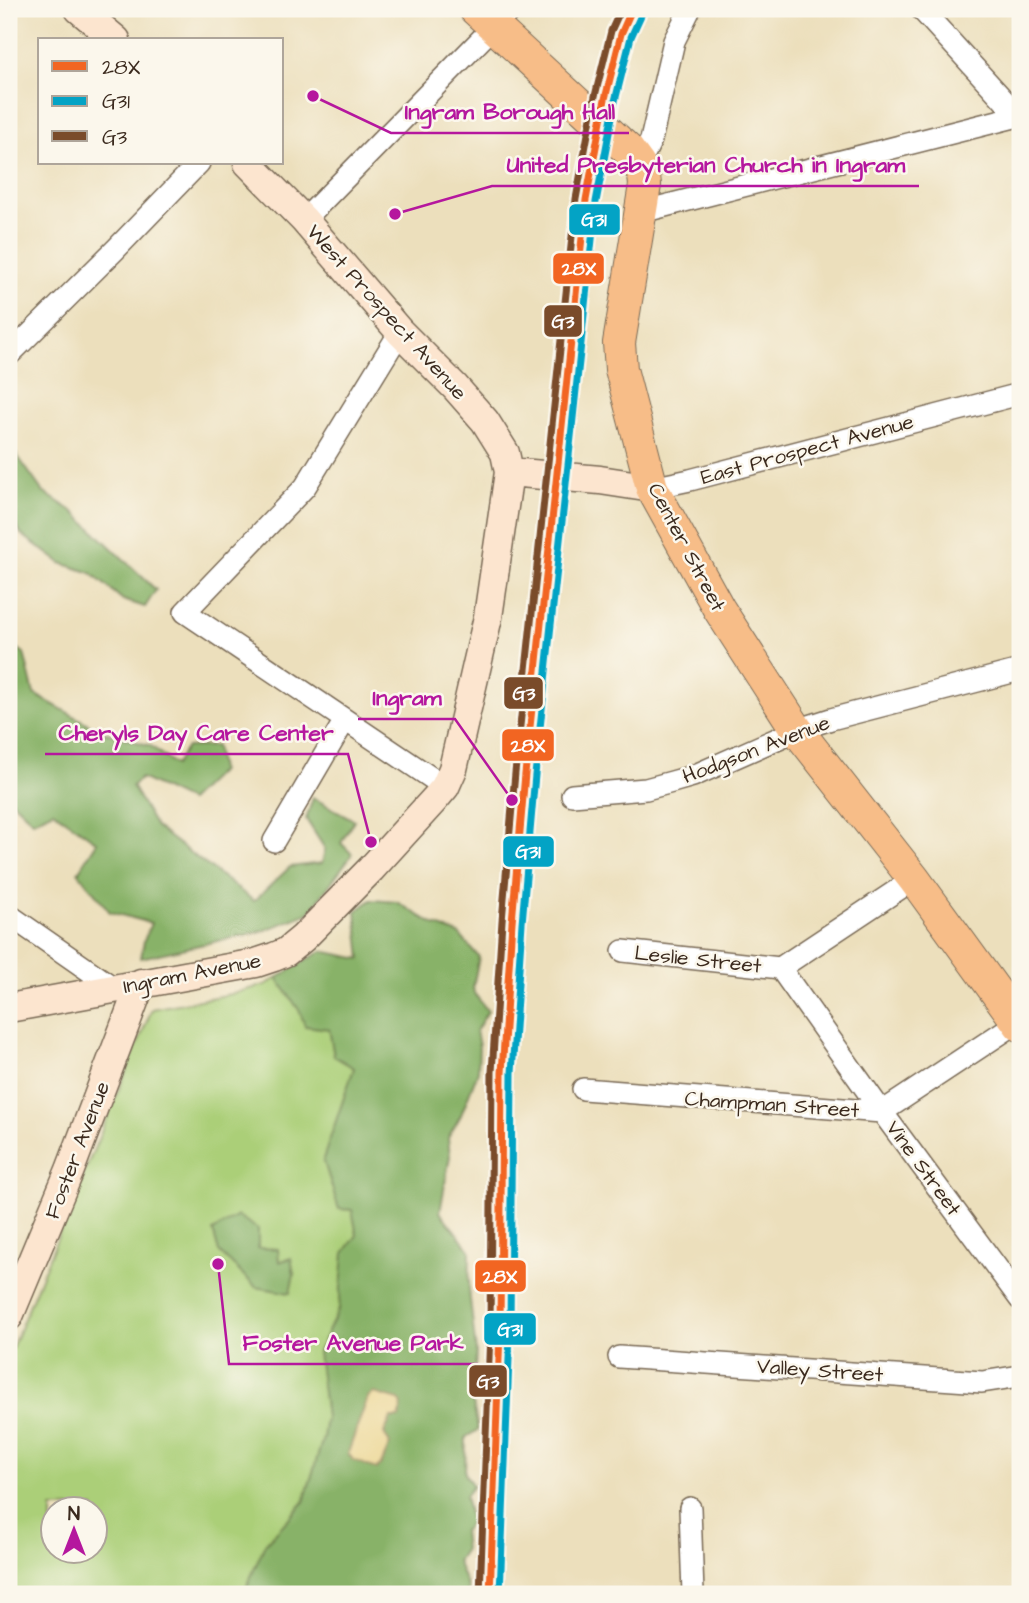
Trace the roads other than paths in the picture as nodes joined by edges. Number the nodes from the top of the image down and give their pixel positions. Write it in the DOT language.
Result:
graph roads {
  1 [pos="690,9"];
  2 [pos="921,9"];
  3 [pos="85,10"];
  4 [pos="493,15"];
  5 [pos="114,38"];
  6 [pos="1019,117"];
  7 [pos="634,157"];
  8 [pos="198,164"];
  9 [pos="249,164"];
  10 [pos="641,212"];
  11 [pos="304,220"];
  12 [pos="400,332"];
  13 [pos="9,355"];
  14 [pos="1020,394"];
  15 [pos="522,473"];
  16 [pos="652,488"];
  17 [pos="1020,670"];
  18 [pos="345,720"];
  19 [pos="797,730"];
  20 [pos="445,787"];
  21 [pos="572,794"];
  22 [pos="274,841"];
  23 [pos="914,879"];
  24 [pos="9,915"];
  25 [pos="623,951"];
  26 [pos="780,968"];
  27 [pos="141,983"];
  28 [pos="114,988"];
  29 [pos="9,1007"];
  30 [pos="1019,1023"];
  31 [pos="583,1089"];
  32 [pos="882,1112"];
  33 [pos="1020,1299"];
  34 [pos="9,1316"];
  35 [pos="619,1357"];
  36 [pos="1020,1376"];
  37 [pos="690,1508"];
  38 [pos="693,1594"];
  1 -- 7 [label="street"];
  2 -- 6 [label="street"];
  3 -- 5 [label="street"];
  4 -- 7 [label="main road"];
  4 -- 11 [label="street"];
  6 -- 10 [label="street"];
  7 -- 10 [label="main road, Center Street"];
  8 -- 13 [label="street"];
  9 -- 11 [label="street, West Prospect Avenue"];
  10 -- 16 [label="main road, Center Street"];
  11 -- 12 [label="street, West Prospect Avenue"];
  12 -- 15 [label="street, West Prospect Avenue"];
  12 -- 18 [label="street"];
  14 -- 16 [label="street, East Prospect Avenue"];
  15 -- 16 [label="street, East Prospect Avenue"];
  15 -- 20 [label="street, Ingram Avenue"];
  16 -- 19 [label="main road, Center Street"];
  17 -- 19 [label="street, Hodgson Avenue"];
  18 -- 20 [label="street"];
  18 -- 22 [label="street"];
  19 -- 21 [label="street, Hodgson Avenue"];
  19 -- 23 [label="main road, Center Street"];
  20 -- 27 [label="street, Ingram Avenue"];
  23 -- 26 [label="street, Leslie Street"];
  23 -- 30 [label="main road, Center Street"];
  24 -- 28 [label="street"];
  25 -- 26 [label="street, Leslie Street"];
  26 -- 32 [label="street, Vine Street"];
  27 -- 28 [label="street, Ingram Avenue"];
  27 -- 34 [label="street, Foster Avenue"];
  28 -- 29 [label="street, Ingram Avenue"];
  30 -- 32 [label="street, Champman Street"];
  31 -- 32 [label="street, Champman Street"];
  32 -- 33 [label="street, Vine Street"];
  35 -- 36 [label="street, Valley Street"];
  37 -- 38 [label="street"];
}
